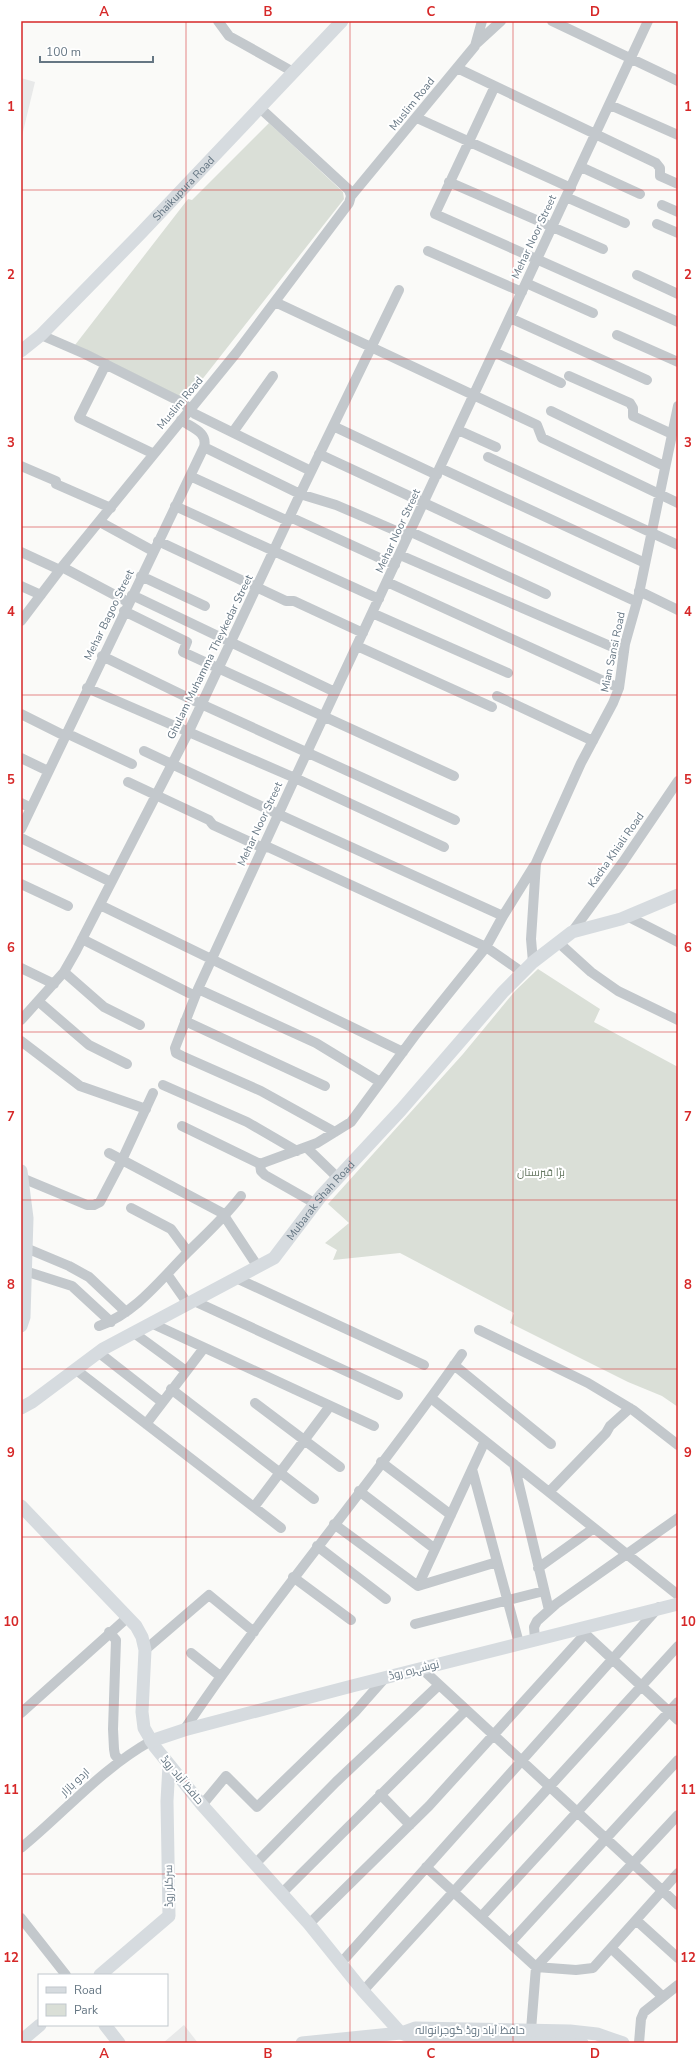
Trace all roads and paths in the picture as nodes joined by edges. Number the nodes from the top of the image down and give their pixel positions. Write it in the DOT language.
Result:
graph roads {
  1 [pos="218,21"];
  2 [pos="334,21"];
  3 [pos="342,21"];
  4 [pos="482,21"];
  5 [pos="502,21"];
  6 [pos="552,21"];
  7 [pos="648,21"];
  8 [pos="477,43"];
  9 [pos="631,60"];
  10 [pos="457,68"];
  11 [pos="288,69"];
  12 [pos="678,81"];
  13 [pos="495,86"];
  14 [pos="610,105"];
  15 [pos="260,108"];
  16 [pos="416,118"];
  17 [pos="678,135"];
  18 [pos="596,136"];
  19 [pos="469,140"];
  20 [pos="581,167"];
  21 [pos="449,182"];
  22 [pos="678,184"];
  23 [pos="569,193"];
  24 [pos="640,194"];
  25 [pos="351,196"];
  26 [pos="662,204"];
  27 [pos="678,212"];
  28 [pos="625,223"];
  29 [pos="657,224"];
  30 [pos="552,227"];
  31 [pos="678,233"];
  32 [pos="603,250"];
  33 [pos="428,251"];
  34 [pos="537,259"];
  35 [pos="637,275"];
  36 [pos="526,283"];
  37 [pos="399,290"];
  38 [pos="522,292"];
  39 [pos="678,294"];
  40 [pos="275,302"];
  41 [pos="593,313"];
  42 [pos="510,318"];
  43 [pos="678,322"];
  44 [pos="41,335"];
  45 [pos="618,335"];
  46 [pos="21,344"];
  47 [pos="371,349"];
  48 [pos="21,351"];
  49 [pos="494,352"];
  50 [pos="678,362"];
  51 [pos="106,364"];
  52 [pos="273,376"];
  53 [pos="569,376"];
  54 [pos="647,380"];
  55 [pos="562,383"];
  56 [pos="474,396"];
  57 [pos="678,406"];
  58 [pos="190,411"];
  59 [pos="551,411"];
  60 [pos="182,420"];
  61 [pos="333,426"];
  62 [pos="458,430"];
  63 [pos="233,432"];
  64 [pos="672,434"];
  65 [pos="204,447"];
  66 [pos="496,447"];
  67 [pos="154,454"];
  68 [pos="319,454"];
  69 [pos="488,457"];
  70 [pos="21,466"];
  71 [pos="664,466"];
  72 [pos="311,471"];
  73 [pos="439,472"];
  74 [pos="190,476"];
  75 [pos="658,493"];
  76 [pos="300,494"];
  77 [pos="678,503"];
  78 [pos="424,504"];
  79 [pos="175,506"];
  80 [pos="112,508"];
  81 [pos="289,519"];
  82 [pos="100,522"];
  83 [pos="650,532"];
  84 [pos="410,534"];
  85 [pos="158,541"];
  86 [pos="678,545"];
  87 [pos="153,551"];
  88 [pos="274,551"];
  89 [pos="21,552"];
  90 [pos="400,555"];
  91 [pos="645,562"];
  92 [pos="395,565"];
  93 [pos="62,568"];
  94 [pos="141,576"];
  95 [pos="387,582"];
  96 [pos="21,586"];
  97 [pos="257,587"];
  98 [pos="639,591"];
  99 [pos="546,594"];
  100 [pos="41,595"];
  101 [pos="379,599"];
  102 [pos="637,602"];
  103 [pos="128,603"];
  104 [pos="205,606"];
  105 [pos="678,610"];
  106 [pos="372,613"];
  107 [pos="21,621"];
  108 [pos="363,632"];
  109 [pos="231,642"];
  110 [pos="356,646"];
  111 [pos="624,652"];
  112 [pos="102,656"];
  113 [pos="218,668"];
  114 [pos="508,673"];
  115 [pos="87,688"];
  116 [pos="619,688"];
  117 [pos="335,692"];
  118 [pos="498,696"];
  119 [pos="201,704"];
  120 [pos="492,707"];
  121 [pos="21,714"];
  122 [pos="323,717"];
  123 [pos="188,733"];
  124 [pos="66,734"];
  125 [pos="593,741"];
  126 [pos="144,751"];
  127 [pos="307,752"];
  128 [pos="21,758"];
  129 [pos="132,764"];
  130 [pos="172,764"];
  131 [pos="48,771"];
  132 [pos="454,776"];
  133 [pos="295,778"];
  134 [pos="678,781"];
  135 [pos="128,782"];
  136 [pos="156,795"];
  137 [pos="21,803"];
  138 [pos="31,808"];
  139 [pos="278,814"];
  140 [pos="455,820"];
  141 [pos="21,829"];
  142 [pos="21,838"];
  143 [pos="444,847"];
  144 [pos="263,848"];
  145 [pos="536,863"];
  146 [pos="111,882"];
  147 [pos="21,884"];
  148 [pos="678,895"];
  149 [pos="100,905"];
  150 [pos="68,906"];
  151 [pos="503,916"];
  152 [pos="627,916"];
  153 [pos="572,932"];
  154 [pos="82,939"];
  155 [pos="678,942"];
  156 [pos="559,943"];
  157 [pos="486,947"];
  158 [pos="212,959"];
  159 [pos="533,962"];
  160 [pos="21,968"];
  161 [pos="64,972"];
  162 [pos="522,972"];
  163 [pos="54,984"];
  164 [pos="196,993"];
  165 [pos="38,1001"];
  166 [pos="21,1020"];
  167 [pos="678,1020"];
  168 [pos="185,1022"];
  169 [pos="140,1025"];
  170 [pos="21,1041"];
  171 [pos="403,1052"];
  172 [pos="127,1064"];
  173 [pos="380,1082"];
  174 [pos="163,1085"];
  175 [pos="325,1086"];
  176 [pos="153,1094"];
  177 [pos="146,1108"];
  178 [pos="182,1126"];
  179 [pos="335,1132"];
  180 [pos="301,1149"];
  181 [pos="109,1153"];
  182 [pos="122,1160"];
  183 [pos="260,1164"];
  184 [pos="21,1175"];
  185 [pos="338,1178"];
  186 [pos="241,1196"];
  187 [pos="316,1204"];
  188 [pos="131,1208"];
  189 [pos="226,1216"];
  190 [pos="188,1252"];
  191 [pos="24,1257"];
  192 [pos="258,1267"];
  193 [pos="167,1274"];
  194 [pos="236,1278"];
  195 [pos="191,1302"];
  196 [pos="126,1312"];
  197 [pos="111,1322"];
  198 [pos="152,1323"];
  199 [pos="21,1326"];
  200 [pos="99,1326"];
  201 [pos="479,1330"];
  202 [pos="134,1333"];
  203 [pos="204,1348"];
  204 [pos="98,1352"];
  205 [pos="462,1354"];
  206 [pos="424,1365"];
  207 [pos="454,1365"];
  208 [pos="75,1369"];
  209 [pos="186,1371"];
  210 [pos="171,1390"];
  211 [pos="398,1395"];
  212 [pos="431,1398"];
  213 [pos="162,1402"];
  214 [pos="254,1402"];
  215 [pos="330,1406"];
  216 [pos="21,1408"];
  217 [pos="630,1408"];
  218 [pos="146,1424"];
  219 [pos="374,1426"];
  220 [pos="305,1439"];
  221 [pos="485,1441"];
  222 [pos="551,1444"];
  223 [pos="678,1445"];
  224 [pos="382,1462"];
  225 [pos="514,1464"];
  226 [pos="340,1467"];
  227 [pos="472,1469"];
  228 [pos="279,1473"];
  229 [pos="360,1491"];
  230 [pos="549,1492"];
  231 [pos="314,1500"];
  232 [pos="21,1506"];
  233 [pos="254,1507"];
  234 [pos="451,1515"];
  235 [pos="678,1518"];
  236 [pos="334,1524"];
  237 [pos="281,1528"];
  238 [pos="594,1528"];
  239 [pos="317,1546"];
  240 [pos="435,1549"];
  241 [pos="626,1554"];
  242 [pos="497,1562"];
  243 [pos="538,1568"];
  244 [pos="294,1576"];
  245 [pos="418,1586"];
  246 [pos="544,1591"];
  247 [pos="678,1595"];
  248 [pos="386,1599"];
  249 [pos="506,1600"];
  250 [pos="678,1604"];
  251 [pos="659,1607"];
  252 [pos="549,1610"];
  253 [pos="127,1618"];
  254 [pos="351,1620"];
  255 [pos="416,1624"];
  256 [pos="581,1631"];
  257 [pos="109,1632"];
  258 [pos="254,1632"];
  259 [pos="535,1639"];
  260 [pos="519,1643"];
  261 [pos="678,1646"];
  262 [pos="145,1650"];
  263 [pos="191,1653"];
  264 [pos="613,1660"];
  265 [pos="420,1668"];
  266 [pos="220,1676"];
  267 [pos="385,1678"];
  268 [pos="439,1685"];
  269 [pos="641,1686"];
  270 [pos="678,1702"];
  271 [pos="466,1710"];
  272 [pos="669,1712"];
  273 [pos="21,1714"];
  274 [pos="678,1720"];
  275 [pos="184,1730"];
  276 [pos="494,1736"];
  277 [pos="151,1741"];
  278 [pos="678,1760"];
  279 [pos="120,1761"];
  280 [pos="521,1761"];
  281 [pos="169,1765"];
  282 [pos="550,1787"];
  283 [pos="380,1794"];
  284 [pos="202,1805"];
  285 [pos="576,1811"];
  286 [pos="678,1815"];
  287 [pos="410,1825"];
  288 [pos="606,1838"];
  289 [pos="21,1848"];
  290 [pos="256,1863"];
  291 [pos="633,1863"];
  292 [pos="426,1867"];
  293 [pos="678,1873"];
  294 [pos="453,1891"];
  295 [pos="662,1891"];
  296 [pos="282,1893"];
  297 [pos="678,1905"];
  298 [pos="481,1917"];
  299 [pos="21,1918"];
  300 [pos="636,1920"];
  301 [pos="309,1924"];
  302 [pos="510,1943"];
  303 [pos="611,1948"];
  304 [pos="678,1958"];
  305 [pos="340,1964"];
  306 [pos="536,1967"];
  307 [pos="65,1974"];
  308 [pos="101,1974"];
  309 [pos="678,1985"];
  310 [pos="363,1991"];
  311 [pos="663,1997"];
  312 [pos="39,2026"];
  313 [pos="106,2026"];
  314 [pos="531,2030"];
  315 [pos="401,2033"];
  316 [pos="21,2041"];
  317 [pos="500,2041"];
  318 [pos="544,2042"];
  319 [pos="119,2043"];
  320 [pos="302,2043"];
  321 [pos="582,2043"];
  322 [pos="623,2043"];
  323 [pos="640,2043"];
  1 -- 11 [label="street"];
  2 -- 11 [label="main road, Shaikupura Road"];
  3 -- 15 [label="main road, Shaikupura Road"];
  4 -- 8 [label="street, Muslim Road"];
  5 -- 8 [label="street"];
  6 -- 9 [label="street"];
  7 -- 9 [label="street, Mehar Noor Street"];
  8 -- 10 [label="street, Muslim Road"];
  9 -- 12 [label="street"];
  9 -- 14 [label="street, Mehar Noor Street"];
  10 -- 13 [label="street"];
  10 -- 16 [label="street, Muslim Road"];
  11 -- 46 [label="main road, Shaikupura Road"];
  13 -- 18 [label="street"];
  13 -- 19 [label="street"];
  14 -- 17 [label="street"];
  14 -- 18 [label="street, Mehar Noor Street"];
  15 -- 25 [label="street"];
  15 -- 44 [label="main road, Shaikupura Road"];
  16 -- 19 [label="street"];
  16 -- 25 [label="street, Muslim Road"];
  18 -- 20 [label="street, Mehar Noor Street"];
  18 -- 22 [label="street"];
  19 -- 21 [label="street"];
  19 -- 23 [label="street"];
  20 -- 23 [label="street, Mehar Noor Street"];
  20 -- 24 [label="street"];
  21 -- 30 [label="street"];
  21 -- 34 [label="street"];
  23 -- 28 [label="street"];
  23 -- 30 [label="street, Mehar Noor Street"];
  25 -- 40 [label="street, Muslim Road"];
  26 -- 27 [label="street"];
  29 -- 31 [label="street"];
  30 -- 32 [label="street"];
  30 -- 34 [label="street, Mehar Noor Street"];
  33 -- 38 [label="street"];
  34 -- 36 [label="street, Mehar Noor Street"];
  34 -- 43 [label="street"];
  35 -- 39 [label="street"];
  36 -- 38 [label="street, Mehar Noor Street"];
  36 -- 41 [label="street"];
  37 -- 47 [label="street, Ghulam Muhamma Theykedar Street"];
  38 -- 42 [label="street, Mehar Noor Street"];
  40 -- 47 [label="street"];
  40 -- 58 [label="street, Muslim Road"];
  42 -- 49 [label="street, Mehar Noor Street"];
  42 -- 54 [label="street"];
  44 -- 48 [label="main road, Shaikupura Road"];
  44 -- 51 [label="street"];
  45 -- 50 [label="street"];
  47 -- 56 [label="street"];
  47 -- 61 [label="street, Ghulam Muhamma Theykedar Street"];
  49 -- 55 [label="street"];
  49 -- 56 [label="street, Mehar Noor Street"];
  51 -- 58 [label="street"];
  51 -- 67 [label="street"];
  52 -- 63 [label="street"];
  53 -- 64 [label="street"];
  56 -- 62 [label="street, Mehar Noor Street"];
  56 -- 75 [label="street"];
  57 -- 64 [label="street, Mian Sansi Road"];
  58 -- 60 [label="street, Muslim Road"];
  58 -- 63 [label="street"];
  59 -- 71 [label="street"];
  60 -- 65 [label="street"];
  60 -- 67 [label="street, Muslim Road"];
  61 -- 68 [label="street, Ghulam Muhamma Theykedar Street"];
  61 -- 73 [label="street"];
  62 -- 66 [label="street"];
  62 -- 73 [label="street, Mehar Noor Street"];
  63 -- 72 [label="street"];
  64 -- 71 [label="street, Mian Sansi Road"];
  65 -- 74 [label="street, Mehar Bagoo Street"];
  65 -- 76 [label="street"];
  67 -- 80 [label="street, Muslim Road"];
  68 -- 72 [label="street, Ghulam Muhamma Theykedar Street"];
  68 -- 78 [label="street"];
  69 -- 83 [label="street"];
  70 -- 80 [label="street"];
  71 -- 75 [label="street, Mian Sansi Road"];
  72 -- 76 [label="street, Ghulam Muhamma Theykedar Street"];
  73 -- 78 [label="street, Mehar Noor Street"];
  73 -- 91 [label="street"];
  74 -- 79 [label="street, Mehar Bagoo Street"];
  74 -- 81 [label="street"];
  75 -- 77 [label="street"];
  75 -- 83 [label="street, Mian Sansi Road"];
  76 -- 81 [label="street, Ghulam Muhamma Theykedar Street"];
  76 -- 84 [label="street"];
  78 -- 84 [label="street, Mehar Noor Street"];
  78 -- 102 [label="street"];
  79 -- 85 [label="street, Mehar Bagoo Street"];
  79 -- 88 [label="street"];
  80 -- 82 [label="street, Muslim Road"];
  81 -- 88 [label="street, Ghulam Muhamma Theykedar Street"];
  81 -- 92 [label="street"];
  82 -- 87 [label="street"];
  82 -- 93 [label="street, Muslim Road"];
  83 -- 86 [label="street"];
  83 -- 91 [label="street, Mian Sansi Road"];
  84 -- 90 [label="street, Mehar Noor Street"];
  84 -- 99 [label="street"];
  85 -- 87 [label="street, Mehar Bagoo Street"];
  85 -- 97 [label="street"];
  87 -- 94 [label="street, Mehar Bagoo Street"];
  88 -- 97 [label="street, Ghulam Muhamma Theykedar Street"];
  88 -- 101 [label="street"];
  89 -- 93 [label="street"];
  90 -- 92 [label="street, Mehar Noor Street"];
  90 -- 111 [label="street"];
  91 -- 98 [label="street, Mian Sansi Road"];
  92 -- 95 [label="street, Mehar Noor Street"];
  93 -- 100 [label="street, Muslim Road"];
  93 -- 103 [label="street"];
  94 -- 103 [label="street, Mehar Bagoo Street"];
  94 -- 104 [label="street"];
  95 -- 101 [label="street, Mehar Noor Street"];
  95 -- 116 [label="street"];
  96 -- 100 [label="street"];
  97 -- 108 [label="street"];
  97 -- 109 [label="street, Ghulam Muhamma Theykedar Street"];
  98 -- 102 [label="street, Mian Sansi Road"];
  98 -- 105 [label="street"];
  100 -- 107 [label="street, Muslim Road"];
  101 -- 106 [label="street, Mehar Noor Street"];
  102 -- 111 [label="street, Mian Sansi Road"];
  103 -- 109 [label="street"];
  103 -- 112 [label="street, Mehar Bagoo Street"];
  103 -- 113 [label="street"];
  106 -- 108 [label="street, Mehar Noor Street"];
  106 -- 114 [label="street"];
  108 -- 110 [label="street, Mehar Noor Street"];
  109 -- 113 [label="street, Ghulam Muhamma Theykedar Street"];
  109 -- 117 [label="street"];
  110 -- 117 [label="street, Mehar Noor Street"];
  110 -- 120 [label="street"];
  111 -- 116 [label="street, Mian Sansi Road"];
  112 -- 115 [label="street, Mehar Bagoo Street"];
  112 -- 119 [label="street"];
  113 -- 119 [label="street, Ghulam Muhamma Theykedar Street"];
  113 -- 122 [label="street"];
  115 -- 123 [label="street"];
  115 -- 124 [label="street, Mehar Bagoo Street"];
  116 -- 125 [label="street, Mian Sansi Road"];
  117 -- 122 [label="street, Mehar Noor Street"];
  118 -- 125 [label="street"];
  119 -- 123 [label="street, Ghulam Muhamma Theykedar Street"];
  119 -- 127 [label="street"];
  121 -- 124 [label="street"];
  122 -- 127 [label="street, Mehar Noor Street"];
  122 -- 132 [label="street"];
  123 -- 130 [label="street, Ghulam Muhamma Theykedar Street"];
  123 -- 133 [label="street"];
  124 -- 129 [label="street"];
  124 -- 131 [label="street, Mehar Bagoo Street"];
  125 -- 145 [label="street, Mian Sansi Road"];
  126 -- 130 [label="street"];
  127 -- 133 [label="street, Mehar Noor Street"];
  127 -- 140 [label="street"];
  128 -- 131 [label="street"];
  130 -- 136 [label="street, Ghulam Muhamma Theykedar Street"];
  130 -- 139 [label="street"];
  131 -- 138 [label="street, Mehar Bagoo Street"];
  133 -- 139 [label="street, Mehar Noor Street"];
  133 -- 143 [label="street"];
  134 -- 153 [label="street, Kacha Khiali Road"];
  135 -- 136 [label="street"];
  136 -- 144 [label="street"];
  136 -- 146 [label="street, Ghulam Muhamma Theykedar Street"];
  137 -- 138 [label="street"];
  138 -- 141 [label="street, Mehar Bagoo Street"];
  139 -- 144 [label="street, Mehar Noor Street"];
  139 -- 151 [label="street"];
  142 -- 146 [label="street"];
  144 -- 157 [label="street"];
  144 -- 158 [label="street, Mehar Noor Street"];
  145 -- 151 [label="street"];
  145 -- 159 [label="street, Mian Sansi Road"];
  146 -- 149 [label="street, Ghulam Muhamma Theykedar Street"];
  147 -- 150 [label="street"];
  148 -- 152 [label="main road"];
  149 -- 154 [label="street, Ghulam Muhamma Theykedar Street"];
  149 -- 158 [label="street"];
  151 -- 157 [label="street"];
  152 -- 153 [label="main road"];
  152 -- 155 [label="street"];
  153 -- 156 [label="main road, Mubarak Shah Road"];
  154 -- 161 [label="street, Ghulam Muhamma Theykedar Street"];
  154 -- 164 [label="street"];
  156 -- 159 [label="main road, Mubarak Shah Road"];
  156 -- 167 [label="street"];
  157 -- 162 [label="street"];
  157 -- 171 [label="street"];
  158 -- 164 [label="street, Mehar Noor Street"];
  158 -- 171 [label="street"];
  159 -- 162 [label="main road, Mubarak Shah Road"];
  160 -- 163 [label="street"];
  161 -- 163 [label="street, Ghulam Muhamma Theykedar Street"];
  161 -- 169 [label="street"];
  162 -- 185 [label="main road, Mubarak Shah Road"];
  163 -- 165 [label="street, Ghulam Muhamma Theykedar Street"];
  164 -- 168 [label="street, Mehar Noor Street"];
  164 -- 173 [label="street"];
  165 -- 166 [label="street, Ghulam Muhamma Theykedar Street"];
  165 -- 172 [label="street"];
  168 -- 175 [label="street"];
  168 -- 179 [label="street, Mehar Noor Street"];
  170 -- 177 [label="street"];
  171 -- 173 [label="street"];
  173 -- 179 [label="street"];
  174 -- 180 [label="street"];
  176 -- 177 [label="street"];
  177 -- 182 [label="street"];
  178 -- 183 [label="street"];
  179 -- 180 [label="street"];
  180 -- 183 [label="street"];
  180 -- 185 [label="street"];
  181 -- 182 [label="street"];
  182 -- 184 [label="street"];
  182 -- 189 [label="street"];
  183 -- 187 [label="street"];
  184 -- 191 [label="main road"];
  185 -- 187 [label="main road, Mubarak Shah Road"];
  186 -- 189 [label="street"];
  187 -- 192 [label="main road, Mubarak Shah Road"];
  188 -- 190 [label="street"];
  189 -- 190 [label="street"];
  189 -- 192 [label="street"];
  190 -- 193 [label="street"];
  191 -- 196 [label="street"];
  191 -- 197 [label="street"];
  191 -- 199 [label="main road"];
  192 -- 194 [label="main road, Mubarak Shah Road"];
  193 -- 195 [label="street"];
  193 -- 196 [label="street"];
  194 -- 195 [label="main road, Mubarak Shah Road"];
  194 -- 206 [label="street"];
  195 -- 198 [label="main road, Mubarak Shah Road"];
  195 -- 211 [label="street"];
  196 -- 197 [label="street"];
  197 -- 200 [label="street"];
  198 -- 202 [label="main road, Mubarak Shah Road"];
  198 -- 203 [label="street"];
  201 -- 217 [label="street"];
  202 -- 204 [label="main road, Mubarak Shah Road"];
  202 -- 209 [label="street"];
  203 -- 209 [label="street"];
  203 -- 215 [label="street"];
  204 -- 208 [label="main road, Mubarak Shah Road"];
  204 -- 213 [label="street"];
  205 -- 207 [label="street"];
  207 -- 212 [label="street"];
  207 -- 222 [label="street"];
  208 -- 216 [label="main road, Mubarak Shah Road"];
  208 -- 218 [label="street"];
  209 -- 210 [label="street"];
  210 -- 213 [label="street"];
  210 -- 228 [label="street"];
  212 -- 221 [label="street"];
  212 -- 224 [label="street"];
  213 -- 218 [label="street"];
  214 -- 220 [label="street"];
  215 -- 219 [label="street"];
  215 -- 220 [label="street"];
  217 -- 223 [label="street"];
  217 -- 230 [label="street"];
  218 -- 233 [label="street"];
  220 -- 226 [label="street"];
  220 -- 228 [label="street"];
  221 -- 225 [label="street"];
  221 -- 227 [label="street"];
  224 -- 229 [label="street"];
  224 -- 234 [label="street"];
  225 -- 230 [label="street"];
  225 -- 243 [label="street"];
  227 -- 234 [label="street"];
  227 -- 242 [label="street"];
  228 -- 231 [label="street"];
  228 -- 233 [label="street"];
  229 -- 236 [label="street"];
  229 -- 240 [label="street"];
  230 -- 238 [label="street"];
  232 -- 253 [label="main road, حافظ آباد روڈ"];
  233 -- 237 [label="street"];
  234 -- 240 [label="street"];
  235 -- 241 [label="street"];
  236 -- 239 [label="street"];
  236 -- 245 [label="street"];
  238 -- 241 [label="street"];
  238 -- 243 [label="street"];
  239 -- 244 [label="street"];
  239 -- 248 [label="street"];
  240 -- 245 [label="street"];
  241 -- 247 [label="street"];
  241 -- 252 [label="street"];
  242 -- 245 [label="street"];
  242 -- 249 [label="street"];
  243 -- 246 [label="street"];
  244 -- 254 [label="street"];
  244 -- 258 [label="street"];
  246 -- 249 [label="street"];
  246 -- 252 [label="street"];
  249 -- 255 [label="street"];
  249 -- 260 [label="street"];
  250 -- 251 [label="main road, نوشہرہ روڈ"];
  251 -- 256 [label="main road, نوشہرہ روڈ"];
  251 -- 264 [label="street"];
  252 -- 259 [label="street"];
  253 -- 257 [label="street"];
  253 -- 262 [label="main road, حافظ آباد روڈ"];
  256 -- 259 [label="main road, نوشہرہ روڈ"];
  256 -- 264 [label="street"];
  256 -- 276 [label="street"];
  257 -- 273 [label="street"];
  257 -- 279 [label="street"];
  258 -- 262 [label="street"];
  258 -- 266 [label="street"];
  259 -- 260 [label="main road, نوشہرہ روڈ"];
  260 -- 265 [label="main road, نوشہرہ روڈ"];
  261 -- 269 [label="street"];
  262 -- 277 [label="main road, حافظ آباد روڈ"];
  263 -- 266 [label="street"];
  264 -- 269 [label="street"];
  264 -- 280 [label="street"];
  265 -- 267 [label="main road, نوشہرہ روڈ"];
  265 -- 268 [label="street"];
  266 -- 275 [label="street"];
  267 -- 275 [label="main road, نوشہرہ روڈ"];
  267 -- 284 [label="street"];
  268 -- 271 [label="street"];
  268 -- 290 [label="street"];
  269 -- 272 [label="street"];
  269 -- 282 [label="street"];
  270 -- 272 [label="street"];
  271 -- 276 [label="street"];
  271 -- 283 [label="street"];
  272 -- 274 [label="street"];
  272 -- 285 [label="street"];
  275 -- 277 [label="main road, نوشہرہ روڈ"];
  276 -- 280 [label="street"];
  276 -- 287 [label="street"];
  277 -- 279 [label="street, اردو بازار"];
  277 -- 281 [label="main road, حافظ آباد روڈ"];
  278 -- 288 [label="street"];
  279 -- 289 [label="street, اردو بازار"];
  280 -- 282 [label="street"];
  280 -- 292 [label="street"];
  281 -- 284 [label="main road, حافظ آباد روڈ"];
  281 -- 308 [label="main road, سرکلر روڈ"];
  282 -- 285 [label="street"];
  282 -- 294 [label="street"];
  283 -- 287 [label="street"];
  283 -- 296 [label="street"];
  284 -- 290 [label="main road, حافظ آباد روڈ"];
  285 -- 288 [label="street"];
  285 -- 298 [label="street"];
  286 -- 291 [label="street"];
  287 -- 301 [label="street"];
  288 -- 291 [label="street"];
  288 -- 302 [label="street"];
  290 -- 296 [label="main road, حافظ آباد روڈ"];
  291 -- 295 [label="street"];
  291 -- 306 [label="street"];
  292 -- 294 [label="street"];
  292 -- 305 [label="street"];
  293 -- 295 [label="street"];
  294 -- 298 [label="street"];
  294 -- 310 [label="street"];
  295 -- 297 [label="street"];
  295 -- 300 [label="street"];
  296 -- 301 [label="main road, حافظ آباد روڈ"];
  298 -- 302 [label="street"];
  299 -- 307 [label="street"];
  300 -- 303 [label="street"];
  300 -- 304 [label="street"];
  301 -- 305 [label="main road, حافظ آباد روڈ"];
  302 -- 306 [label="street"];
  303 -- 306 [label="street"];
  303 -- 311 [label="street"];
  305 -- 310 [label="main road, حافظ آباد روڈ"];
  306 -- 314 [label="street"];
  309 -- 311 [label="street"];
  310 -- 315 [label="main road, حافظ آباد روڈ"];
  311 -- 323 [label="street"];
  312 -- 316 [label="main road"];
  313 -- 319 [label="main road"];
  314 -- 315 [label="main road, حافظ آباد روڈ گوجرانوالہ"];
  314 -- 322 [label="main road, حافظ آباد روڈ گوجرانوالہ"];
  315 -- 317 [label="main road, حافظ آباد روڈ گوجرانوالہ"];
  315 -- 320 [label="main road"];
  317 -- 318 [label="main road, حافظ آباد روڈ گوجرانوالہ"];
  318 -- 321 [label="main road, حافظ آباد روڈ گوجرانوالہ"];
}
